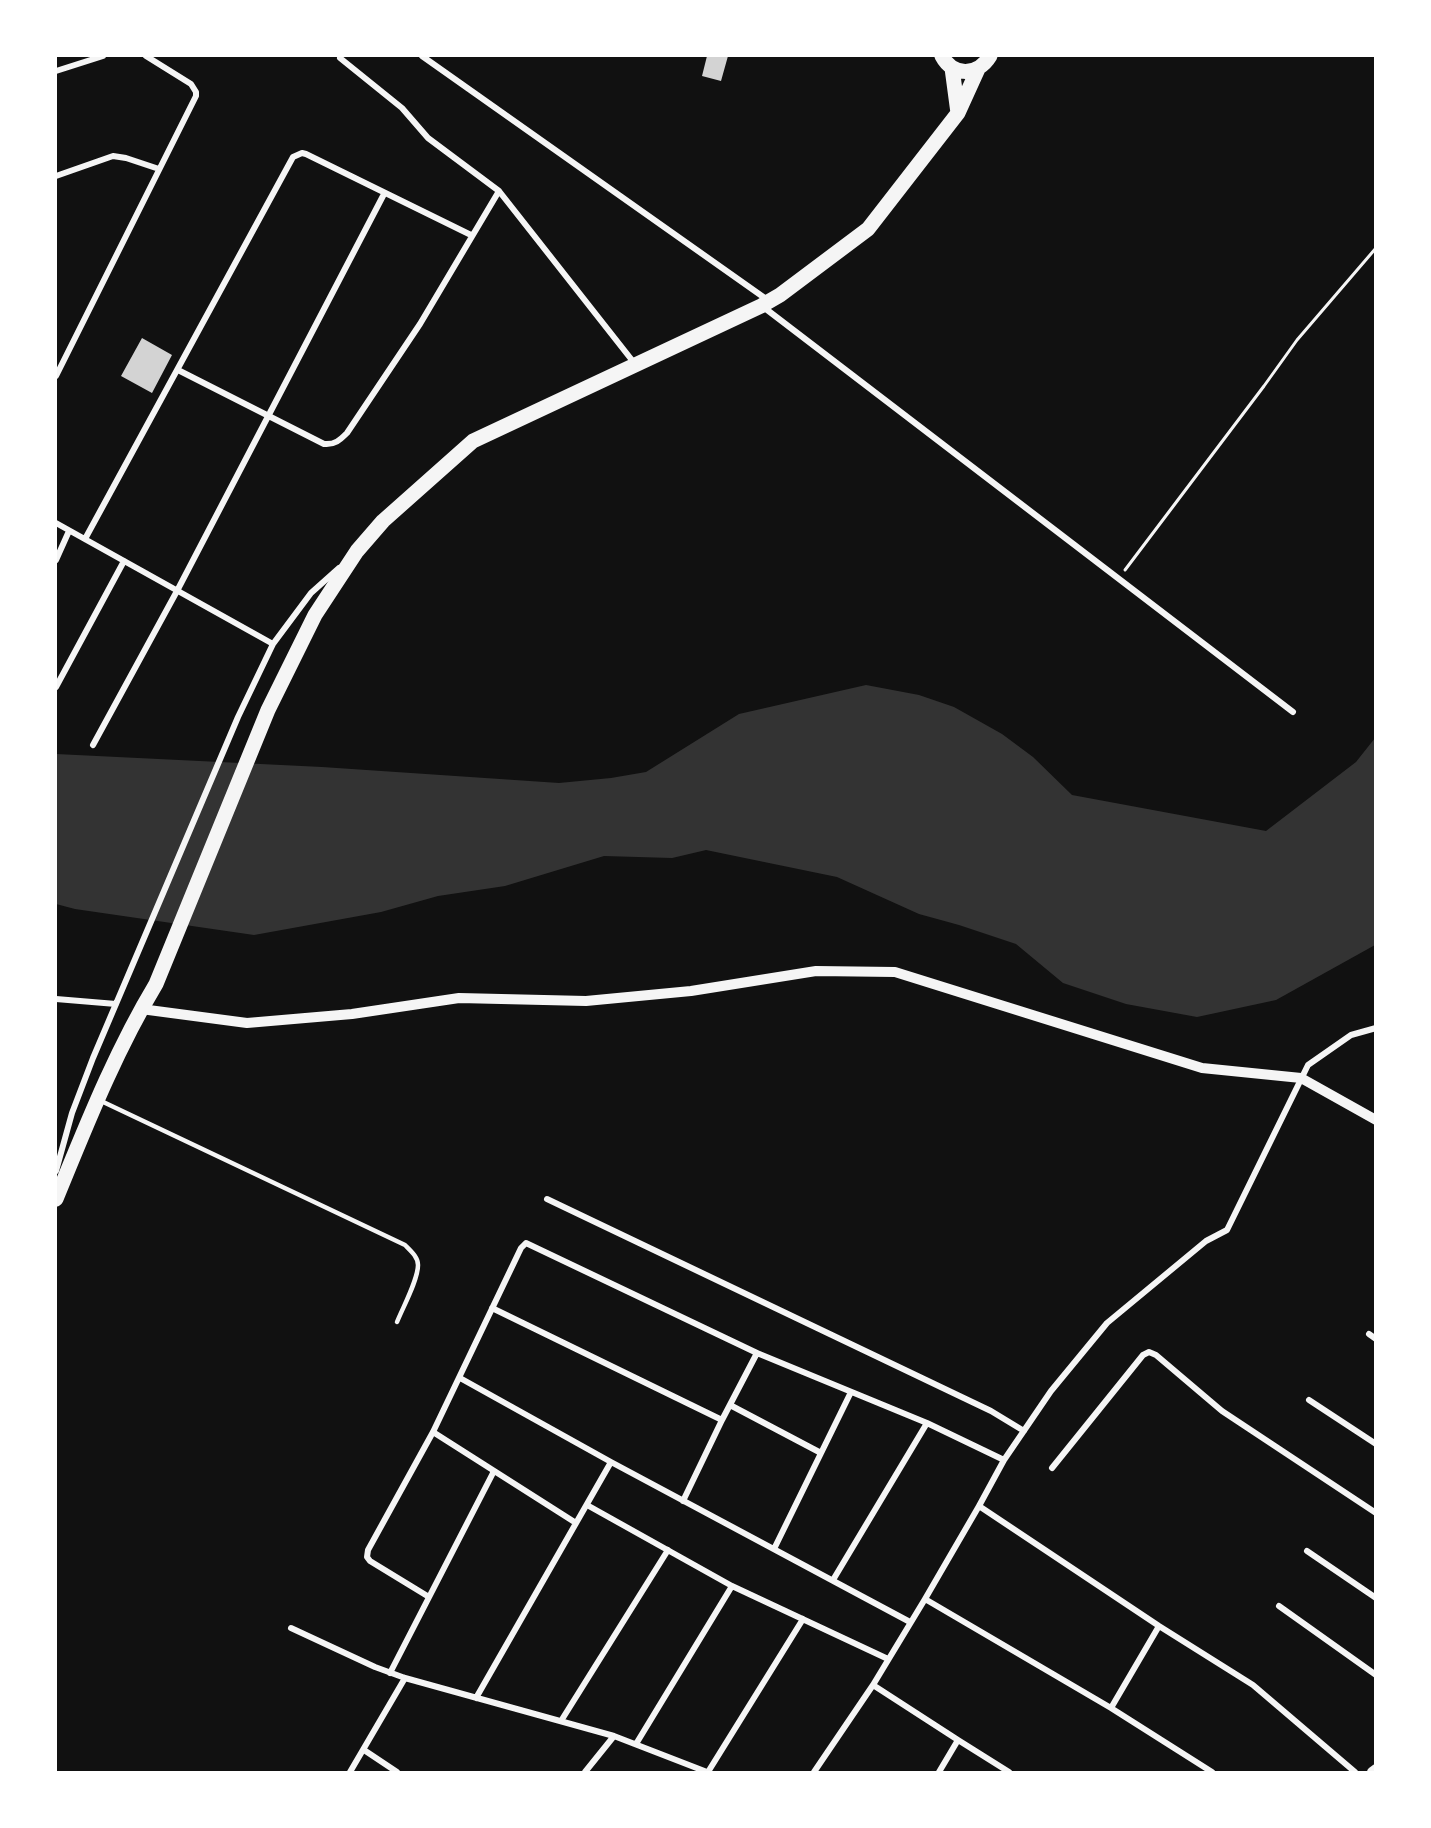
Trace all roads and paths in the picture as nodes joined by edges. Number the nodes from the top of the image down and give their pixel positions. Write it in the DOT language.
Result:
graph roads {
  1 [pos="103,56"];
  2 [pos="146,56"];
  3 [pos="422,56"];
  4 [pos="942,56"];
  5 [pos="990,56"];
  6 [pos="340,58"];
  7 [pos="952,68"];
  8 [pos="978,69"];
  9 [pos="56,71"];
  10 [pos="958,113"];
  11 [pos="159,169"];
  12 [pos="56,176"];
  13 [pos="499,191"];
  14 [pos="384,194"];
  15 [pos="471,236"];
  16 [pos="1376,248"];
  17 [pos="765,303"];
  18 [pos="635,364"];
  19 [pos="178,370"];
  20 [pos="56,376"];
  21 [pos="268,416"];
  22 [pos="56,523"];
  23 [pos="69,531"];
  24 [pos="85,539"];
  25 [pos="357,551"];
  26 [pos="56,560"];
  27 [pos="124,561"];
  28 [pos="1118,579"];
  29 [pos="177,591"];
  30 [pos="273,644"];
  31 [pos="56,687"];
  32 [pos="1293,712"];
  33 [pos="93,745"];
  34 [pos="56,999"];
  35 [pos="116,1004"];
  36 [pos="141,1009"];
  37 [pos="1376,1028"];
  38 [pos="1301,1078"];
  39 [pos="98,1100"];
  40 [pos="1376,1119"];
  41 [pos="56,1171"];
  42 [pos="56,1199"];
  43 [pos="547,1199"];
  44 [pos="492,1308"];
  45 [pos="397,1322"];
  46 [pos="1369,1334"];
  47 [pos="1376,1339"];
  48 [pos="757,1353"];
  49 [pos="460,1378"];
  50 [pos="851,1392"];
  51 [pos="1309,1400"];
  52 [pos="730,1405"];
  53 [pos="722,1420"];
  54 [pos="927,1423"];
  55 [pos="1024,1431"];
  56 [pos="433,1432"];
  57 [pos="1376,1444"];
  58 [pos="821,1453"];
  59 [pos="1004,1460"];
  60 [pos="611,1462"];
  61 [pos="1052,1468"];
  62 [pos="494,1471"];
  63 [pos="683,1501"];
  64 [pos="586,1505"];
  65 [pos="979,1506"];
  66 [pos="1376,1513"];
  67 [pos="576,1523"];
  68 [pos="774,1549"];
  69 [pos="668,1550"];
  70 [pos="1307,1551"];
  71 [pos="833,1580"];
  72 [pos="732,1586"];
  73 [pos="429,1597"];
  74 [pos="1376,1598"];
  75 [pos="925,1599"];
  76 [pos="1280,1606"];
  77 [pos="803,1619"];
  78 [pos="910,1622"];
  79 [pos="1159,1626"];
  80 [pos="291,1628"];
  81 [pos="888,1659"];
  82 [pos="390,1673"];
  83 [pos="1376,1675"];
  84 [pos="405,1678"];
  85 [pos="873,1685"];
  86 [pos="476,1698"];
  87 [pos="1111,1708"];
  88 [pos="561,1720"];
  89 [pos="614,1736"];
  90 [pos="958,1740"];
  91 [pos="636,1744"];
  92 [pos="364,1750"];
  93 [pos="1376,1768"];
  94 [pos="350,1773"];
  95 [pos="398,1773"];
  96 [pos="585,1773"];
  97 [pos="708,1773"];
  98 [pos="814,1773"];
  99 [pos="939,1773"];
  100 [pos="1010,1773"];
  101 [pos="1212,1773"];
  102 [pos="1355,1773"];
  103 [pos="1372,1773"];
  1 -- 9 [label="street"];
  2 -- 11 [label="street"];
  3 -- 17 [label="street"];
  4 -- 7 [label="main road"];
  5 -- 8 [label="main road"];
  6 -- 13 [label="street"];
  7 -- 8 [label="main road"];
  7 -- 10 [label="main road"];
  8 -- 10 [label="main road"];
  10 -- 17 [label="main road"];
  11 -- 12 [label="street"];
  11 -- 20 [label="street"];
  13 -- 15 [label="street"];
  13 -- 18 [label="street"];
  14 -- 15 [label="street"];
  14 -- 19 [label="street"];
  14 -- 21 [label="street"];
  15 -- 21 [label="street"];
  16 -- 28 [label="path"];
  17 -- 18 [label="main road"];
  17 -- 28 [label="street"];
  18 -- 25 [label="main road"];
  19 -- 21 [label="street"];
  19 -- 24 [label="street"];
  21 -- 29 [label="street"];
  22 -- 23 [label="street"];
  23 -- 24 [label="street"];
  23 -- 26 [label="street"];
  24 -- 27 [label="street"];
  25 -- 30 [label="street"];
  25 -- 36 [label="main road"];
  27 -- 29 [label="street"];
  27 -- 31 [label="street"];
  28 -- 32 [label="street"];
  29 -- 30 [label="street"];
  29 -- 33 [label="street"];
  30 -- 35 [label="street"];
  34 -- 35 [label="street"];
  35 -- 41 [label="street"];
  36 -- 38 [label="street"];
  36 -- 39 [label="main road"];
  37 -- 38 [label="street"];
  38 -- 40 [label="street"];
  38 -- 55 [label="street"];
  39 -- 42 [label="main road"];
  39 -- 45 [label="lane"];
  43 -- 55 [label="street"];
  44 -- 48 [label="street"];
  44 -- 49 [label="street"];
  44 -- 53 [label="street"];
  46 -- 47 [label="street"];
  48 -- 50 [label="street"];
  48 -- 52 [label="street"];
  49 -- 56 [label="street"];
  49 -- 60 [label="street"];
  50 -- 54 [label="street"];
  50 -- 58 [label="street"];
  51 -- 57 [label="street"];
  52 -- 53 [label="street"];
  52 -- 58 [label="street"];
  53 -- 63 [label="street"];
  54 -- 59 [label="street"];
  54 -- 71 [label="street"];
  55 -- 59 [label="street"];
  56 -- 62 [label="street"];
  56 -- 73 [label="street"];
  58 -- 68 [label="street"];
  59 -- 65 [label="street"];
  60 -- 63 [label="street"];
  60 -- 64 [label="street"];
  61 -- 66 [label="street"];
  62 -- 67 [label="street"];
  62 -- 73 [label="street"];
  63 -- 68 [label="street"];
  64 -- 67 [label="street"];
  64 -- 69 [label="street"];
  65 -- 75 [label="street"];
  65 -- 79 [label="street"];
  67 -- 86 [label="street"];
  68 -- 71 [label="street"];
  69 -- 72 [label="street"];
  69 -- 88 [label="street"];
  70 -- 74 [label="street"];
  71 -- 78 [label="street"];
  72 -- 77 [label="street"];
  72 -- 91 [label="street"];
  73 -- 82 [label="street"];
  75 -- 78 [label="street"];
  75 -- 87 [label="street"];
  76 -- 83 [label="street"];
  77 -- 81 [label="street"];
  77 -- 97 [label="street"];
  78 -- 81 [label="street"];
  79 -- 87 [label="street"];
  79 -- 102 [label="street"];
  80 -- 82 [label="street"];
  81 -- 85 [label="street"];
  82 -- 84 [label="street"];
  84 -- 86 [label="street"];
  84 -- 92 [label="street"];
  85 -- 90 [label="street"];
  85 -- 98 [label="street"];
  86 -- 88 [label="street"];
  87 -- 101 [label="street"];
  88 -- 89 [label="street"];
  89 -- 91 [label="street"];
  89 -- 96 [label="street"];
  90 -- 99 [label="street"];
  90 -- 100 [label="street"];
  91 -- 97 [label="street"];
  92 -- 94 [label="street"];
  92 -- 95 [label="street"];
  93 -- 103 [label="street"];
}
